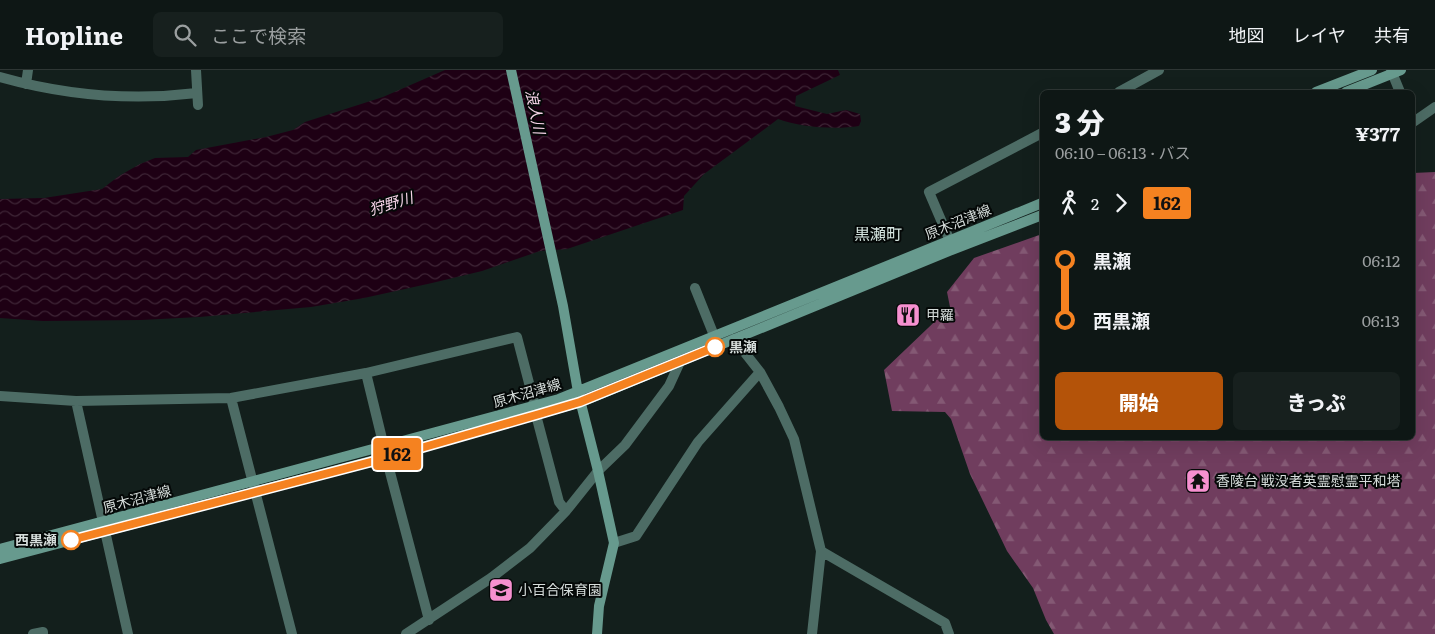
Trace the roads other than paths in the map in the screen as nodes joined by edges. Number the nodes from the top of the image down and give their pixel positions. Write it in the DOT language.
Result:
graph roads {
  1 [pos="28,70"];
  2 [pos="196,70"];
  3 [pos="512,70"];
  4 [pos="1159,70"];
  5 [pos="1372,70"];
  6 [pos="1395,71"];
  7 [pos="0,77"];
  8 [pos="26,84"];
  9 [pos="1123,90"];
  10 [pos="1321,90"];
  11 [pos="1351,90"];
  12 [pos="1400,90"];
  13 [pos="197,93"];
  14 [pos="198,105"];
  15 [pos="1435,107"];
  16 [pos="1415,121"];
  17 [pos="1040,134"];
  18 [pos="1040,204"];
  19 [pos="1040,216"];
  20 [pos="952,244"];
  21 [pos="694,288"];
  22 [pos="734,339"];
  23 [pos="716,341"];
  24 [pos="680,362"];
  25 [pos="760,372"];
  26 [pos="366,373"];
  27 [pos="0,396"];
  28 [pos="579,397"];
  29 [pos="231,398"];
  30 [pos="76,401"];
  31 [pos="536,410"];
  32 [pos="385,452"];
  33 [pos="598,471"];
  34 [pos="253,487"];
  35 [pos="566,511"];
  36 [pos="105,527"];
  37 [pos="614,543"];
  38 [pos="0,549"];
  39 [pos="821,551"];
  40 [pos="0,559"];
  41 [pos="429,620"];
  42 [pos="411,633"];
  43 [pos="33,634"];
  44 [pos="43,634"];
  45 [pos="128,634"];
  46 [pos="292,634"];
  47 [pos="597,634"];
  48 [pos="812,634"];
  49 [pos="949,634"];
  1 -- 8 [label="street"];
  2 -- 13 [label="street"];
  3 -- 28 [label="main road"];
  4 -- 9 [label="street"];
  5 -- 10 [label="main road"];
  6 -- 11 [label="main road"];
  6 -- 12 [label="street"];
  7 -- 8 [label="street"];
  8 -- 13 [label="street"];
  13 -- 14 [label="street"];
  15 -- 16 [label="street"];
  17 -- 20 [label="street"];
  18 -- 20 [label="main road, 原木沼津線"];
  19 -- 20 [label="main road, 原木沼津線"];
  20 -- 22 [label="main road, 原木沼津線"];
  20 -- 23 [label="main road, 原木沼津線"];
  21 -- 23 [label="street"];
  22 -- 23 [label="main road, 原木沼津線"];
  22 -- 25 [label="street"];
  23 -- 24 [label="main road, 原木沼津線"];
  23 -- 28 [label="main road, 原木沼津線"];
  24 -- 28 [label="main road, 原木沼津線"];
  24 -- 33 [label="street"];
  25 -- 37 [label="street"];
  25 -- 39 [label="street"];
  26 -- 29 [label="street"];
  26 -- 31 [label="street"];
  26 -- 32 [label="street"];
  27 -- 30 [label="street"];
  28 -- 31 [label="main road, 原木沼津線"];
  28 -- 33 [label="main road"];
  29 -- 30 [label="street"];
  29 -- 34 [label="street"];
  30 -- 36 [label="street"];
  31 -- 32 [label="main road, 原木沼津線"];
  31 -- 35 [label="street"];
  32 -- 34 [label="main road, 原木沼津線"];
  32 -- 41 [label="street"];
  33 -- 35 [label="street"];
  33 -- 37 [label="main road"];
  34 -- 36 [label="main road, 原木沼津線"];
  34 -- 46 [label="street"];
  35 -- 41 [label="street"];
  36 -- 38 [label="main road, 原木沼津線"];
  36 -- 40 [label="main road, 原木沼津線"];
  36 -- 45 [label="street"];
  37 -- 47 [label="main road"];
  39 -- 48 [label="street"];
  39 -- 49 [label="street"];
  41 -- 42 [label="street"];
  43 -- 44 [label="street"];
}
